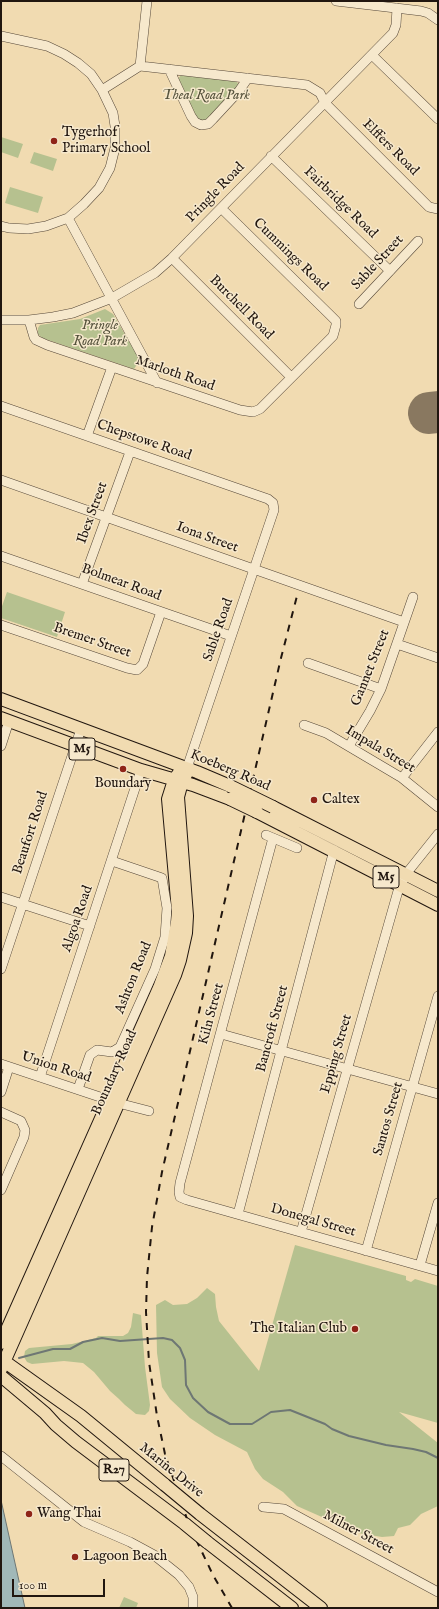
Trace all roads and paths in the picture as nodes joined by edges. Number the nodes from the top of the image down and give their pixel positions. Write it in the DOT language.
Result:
graph roads {
  1 [pos="147,1"];
  2 [pos="336,1"];
  3 [pos="349,2"];
  4 [pos="397,8"];
  5 [pos="438,20"];
  6 [pos="1,36"];
  7 [pos="372,55"];
  8 [pos="140,66"];
  9 [pos="169,69"];
  10 [pos="248,78"];
  11 [pos="102,90"];
  12 [pos="325,103"];
  13 [pos="438,119"];
  14 [pos="271,156"];
  15 [pos="220,208"];
  16 [pos="437,210"];
  17 [pos="68,218"];
  18 [pos="1,226"];
  19 [pos="418,240"];
  20 [pos="172,258"];
  21 [pos="390,271"];
  22 [pos="112,298"];
  23 [pos="359,304"];
  24 [pos="1,320"];
  25 [pos="29,320"];
  26 [pos="112,366"];
  27 [pos="291,377"];
  28 [pos="157,383"];
  29 [pos="1,406"];
  30 [pos="87,436"];
  31 [pos="130,452"];
  32 [pos="1,480"];
  33 [pos="274,507"];
  34 [pos="106,517"];
  35 [pos="1,556"];
  36 [pos="254,570"];
  37 [pos="82,584"];
  38 [pos="413,597"];
  39 [pos="161,612"];
  40 [pos="404,622"];
  41 [pos="1,625"];
  42 [pos="231,636"];
  43 [pos="397,644"];
  44 [pos="438,658"];
  45 [pos="308,663"];
  46 [pos="381,689"];
  47 [pos="1,699"];
  48 [pos="5,720"];
  49 [pos="304,725"];
  50 [pos="81,728"];
  51 [pos="438,732"];
  52 [pos="1,746"];
  53 [pos="75,746"];
  54 [pos="349,746"];
  55 [pos="187,766"];
  56 [pos="141,770"];
  57 [pos="402,778"];
  58 [pos="178,781"];
  59 [pos="438,807"];
  60 [pos="272,812"];
  61 [pos="438,834"];
  62 [pos="297,848"];
  63 [pos="334,850"];
  64 [pos="112,861"];
  65 [pos="404,879"];
  66 [pos="438,891"];
  67 [pos="1,897"];
  68 [pos="22,904"];
  69 [pos="438,904"];
  70 [pos="90,926"];
  71 [pos="1,969"];
  72 [pos="438,996"];
  73 [pos="221,1034"];
  74 [pos="282,1050"];
  75 [pos="5,1066"];
  76 [pos="347,1068"];
  77 [pos="40,1077"];
  78 [pos="412,1086"];
  79 [pos="78,1089"];
  80 [pos="1,1092"];
  81 [pos="438,1094"];
  82 [pos="114,1101"];
  83 [pos="149,1111"];
  84 [pos="1,1112"];
  85 [pos="1,1190"];
  86 [pos="180,1196"];
  87 [pos="438,1203"];
  88 [pos="238,1214"];
  89 [pos="301,1232"];
  90 [pos="366,1251"];
  91 [pos="420,1265"];
  92 [pos="438,1271"];
  93 [pos="1,1343"];
  94 [pos="2,1363"];
  95 [pos="1,1376"];
  96 [pos="1,1456"];
  97 [pos="263,1506"];
  98 [pos="438,1592"];
  99 [pos="193,1607"];
  100 [pos="292,1608"];
  101 [pos="321,1608"];
  1 -- 8 [label="street"];
  2 -- 3 [label="street"];
  3 -- 4 [label="street"];
  4 -- 5 [label="street"];
  4 -- 7 [label="street, Pringle Road"];
  6 -- 11 [label="street"];
  7 -- 12 [label="street, Pringle Road"];
  7 -- 13 [label="street"];
  8 -- 9 [label="street, Elffers Road"];
  8 -- 11 [label="street"];
  9 -- 10 [label="street, Elffers Road"];
  9 -- 10 [label="street"];
  10 -- 12 [label="street, Elffers Road"];
  11 -- 17 [label="street"];
  12 -- 14 [label="street, Pringle Road"];
  12 -- 16 [label="street, Elffers Road"];
  14 -- 15 [label="street, Pringle Road"];
  14 -- 21 [label="street, Fairbridge Road"];
  15 -- 20 [label="street, Pringle Road"];
  15 -- 27 [label="street, Cummings Road"];
  17 -- 18 [label="street"];
  17 -- 22 [label="street"];
  19 -- 21 [label="street, Sable Street"];
  20 -- 22 [label="street, Pringle Road"];
  20 -- 27 [label="street, Burchell Road"];
  21 -- 23 [label="street, Sable Street"];
  22 -- 25 [label="street, Pringle Road"];
  22 -- 28 [label="street"];
  24 -- 25 [label="street, Pringle Road"];
  25 -- 26 [label="street, Marloth Road"];
  26 -- 28 [label="street, Marloth Road"];
  26 -- 30 [label="street"];
  27 -- 28 [label="street, Marloth Road"];
  29 -- 30 [label="street, Chepstowe Road"];
  30 -- 31 [label="street, Chepstowe Road"];
  31 -- 33 [label="street, Chepstowe Road"];
  31 -- 34 [label="street, Ibex Street"];
  32 -- 34 [label="street, Iona Street"];
  33 -- 36 [label="street, Sable Road"];
  34 -- 36 [label="street, Iona Street"];
  34 -- 37 [label="street, Ibex Street"];
  35 -- 37 [label="street, Bolmear Road"];
  36 -- 40 [label="street, Iona Street"];
  36 -- 42 [label="street, Sable Road"];
  37 -- 39 [label="street, Bolmear Road"];
  38 -- 40 [label="street, Gannet Street"];
  39 -- 41 [label="street, Bremer Street"];
  39 -- 42 [label="street, Bolmear Road"];
  40 -- 43 [label="street, Gannet Street"];
  42 -- 55 [label="street, Sable Road"];
  43 -- 44 [label="street"];
  43 -- 46 [label="street, Gannet Street"];
  45 -- 46 [label="street"];
  46 -- 54 [label="street, Gannet Street"];
  47 -- 50 [label="main road, Koeberg Road / M5"];
  48 -- 52 [label="street"];
  48 -- 53 [label="main road, Koeberg Road / M5"];
  49 -- 54 [label="street, Impala Street"];
  50 -- 53 [label="street, Beaufort Road"];
  50 -- 55 [label="main road, Koeberg Road / M5"];
  51 -- 57 [label="street"];
  53 -- 56 [label="main road, Koeberg Road / M5"];
  53 -- 68 [label="street, Beaufort Road"];
  54 -- 57 [label="street, Impala Street"];
  55 -- 58 [label="main road, Boundary Road"];
  55 -- 60 [label="main road, Koeberg Road / M5, bridge"];
  56 -- 58 [label="main road, Koeberg Road / M5"];
  56 -- 64 [label="street, Algoa Road"];
  57 -- 59 [label="street, Impala Street"];
  58 -- 60 [label="main road, Koeberg Road / M5, bridge"];
  58 -- 82 [label="main road, Boundary Road"];
  60 -- 63 [label="main road, Koeberg Road / M5"];
  60 -- 65 [label="main road, Koeberg Road / M5"];
  61 -- 65 [label="street"];
  62 -- 73 [label="street, Kiln Street"];
  63 -- 65 [label="main road, Koeberg Road / M5"];
  63 -- 74 [label="street, Bancroft Street"];
  64 -- 70 [label="street, Algoa Road"];
  64 -- 79 [label="street, Ashton Road"];
  65 -- 66 [label="main road, Koeberg Road / M5"];
  65 -- 69 [label="main road, Koeberg Road / M5"];
  65 -- 76 [label="street, Epping Street"];
  67 -- 68 [label="street"];
  68 -- 70 [label="street"];
  68 -- 71 [label="street, Beaufort Road"];
  70 -- 77 [label="street, Algoa Road"];
  72 -- 78 [label="street, Santos Street"];
  73 -- 74 [label="street"];
  73 -- 86 [label="street, Kiln Street"];
  74 -- 76 [label="street"];
  74 -- 88 [label="street, Bancroft Street"];
  75 -- 77 [label="street, Union Road"];
  75 -- 80 [label="street"];
  76 -- 78 [label="street"];
  76 -- 89 [label="street, Epping Street"];
  77 -- 79 [label="street, Union Road"];
  78 -- 81 [label="street"];
  78 -- 90 [label="street, Santos Street"];
  79 -- 82 [label="street, Union Road"];
  82 -- 83 [label="street, Union Road"];
  82 -- 93 [label="main road, Boundary Road"];
  82 -- 94 [label="main road, Boundary Road"];
  84 -- 85 [label="street"];
  86 -- 88 [label="street, Donegal Street"];
  87 -- 91 [label="street"];
  88 -- 89 [label="street, Donegal Street"];
  89 -- 90 [label="street, Donegal Street"];
  90 -- 91 [label="street, Donegal Street"];
  91 -- 92 [label="street, Donegal Street"];
  94 -- 101 [label="main road, Marine Drive / R27, bridge"];
  95 -- 100 [label="main road, R27, bridge"];
  96 -- 99 [label="street"];
  97 -- 98 [label="street, Milner Street"];
}
